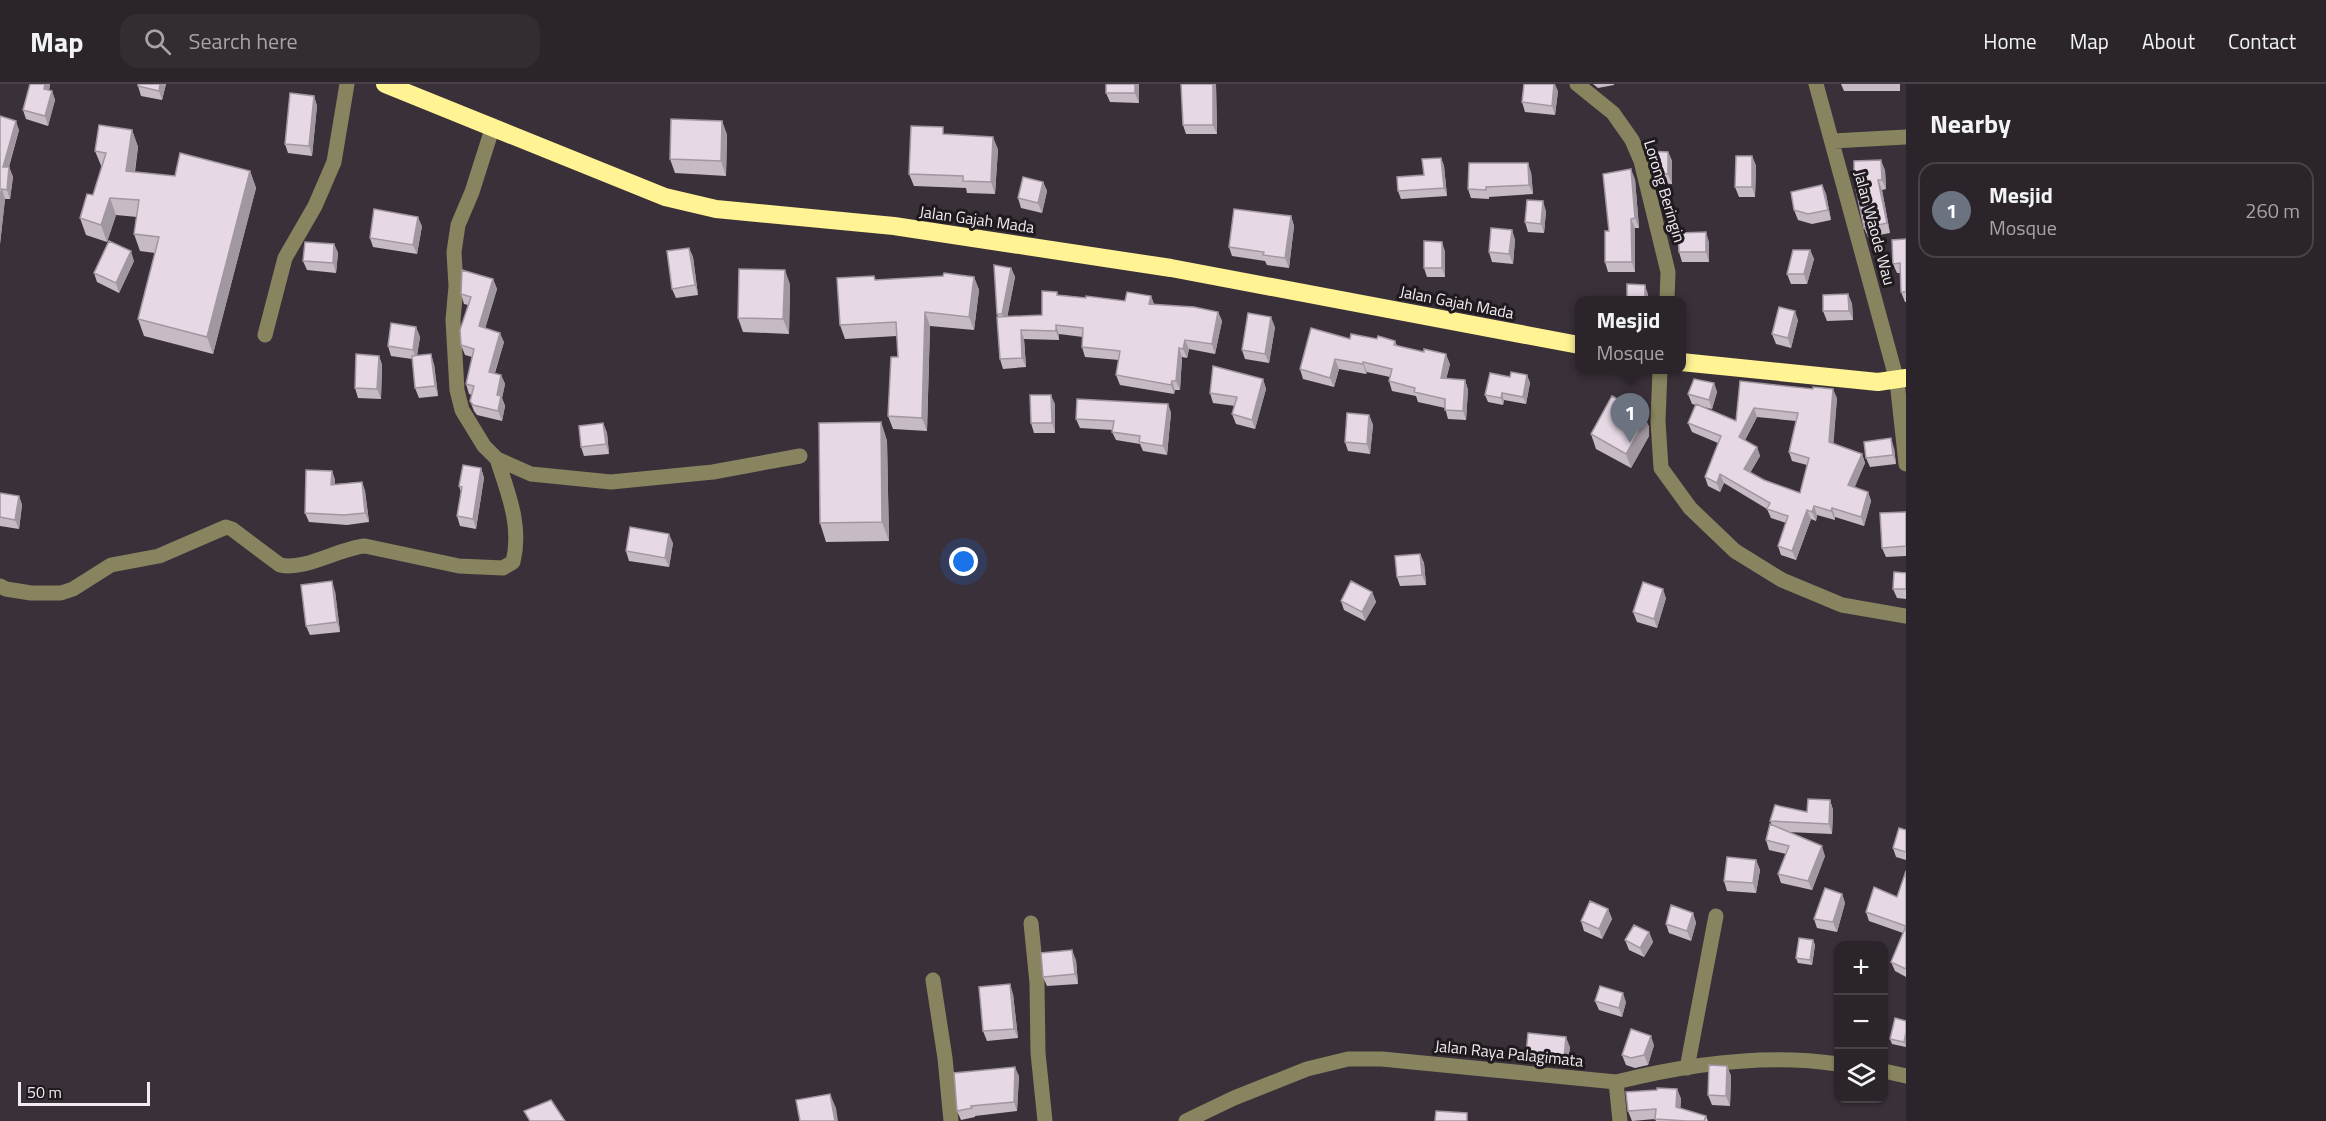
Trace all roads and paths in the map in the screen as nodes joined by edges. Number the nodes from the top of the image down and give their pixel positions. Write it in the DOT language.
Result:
graph roads {
  1 [pos="347,84"];
  2 [pos="385,84"];
  3 [pos="1577,84"];
  4 [pos="1816,84"];
  5 [pos="493,126"];
  6 [pos="1906,137"];
  7 [pos="1833,141"];
  8 [pos="1668,296"];
  9 [pos="265,335"];
  10 [pos="1575,344"];
  11 [pos="1686,363"];
  12 [pos="1660,374"];
  13 [pos="1901,380"];
  14 [pos="800,456"];
  15 [pos="497,459"];
  16 [pos="1906,464"];
  17 [pos="0,586"];
  18 [pos="1906,616"];
  19 [pos="1716,916"];
  20 [pos="1031,923"];
  21 [pos="933,980"];
  22 [pos="1834,1064"];
  23 [pos="1687,1068"];
  24 [pos="1888,1072"];
  25 [pos="1906,1076"];
  26 [pos="1616,1082"];
  27 [pos="951,1121"];
  28 [pos="1045,1121"];
  29 [pos="1186,1121"];
  30 [pos="1620,1121"];
  1 -- 9 [label="street"];
  2 -- 5 [label="highway, Jalan Gajah Mada"];
  3 -- 8 [label="street, Lorong Beringin"];
  4 -- 7 [label="street, Jalan Waode Wau"];
  5 -- 10 [label="highway, Jalan Gajah Mada"];
  5 -- 15 [label="street"];
  6 -- 7 [label="street"];
  7 -- 13 [label="street, Jalan Waode Wau"];
  11 -- 13 [label="highway"];
  12 -- 18 [label="street"];
  13 -- 16 [label="street, Jalan Waode Wau"];
  14 -- 15 [label="street"];
  15 -- 17 [label="street"];
  19 -- 23 [label="street"];
  20 -- 28 [label="street"];
  21 -- 27 [label="street"];
  22 -- 23 [label="street, Jalan Raya Palagimata"];
  23 -- 26 [label="street, Jalan Raya Palagimata"];
  24 -- 25 [label="street"];
  26 -- 29 [label="street, Jalan Raya Palagimata"];
  26 -- 30 [label="street"];
}
